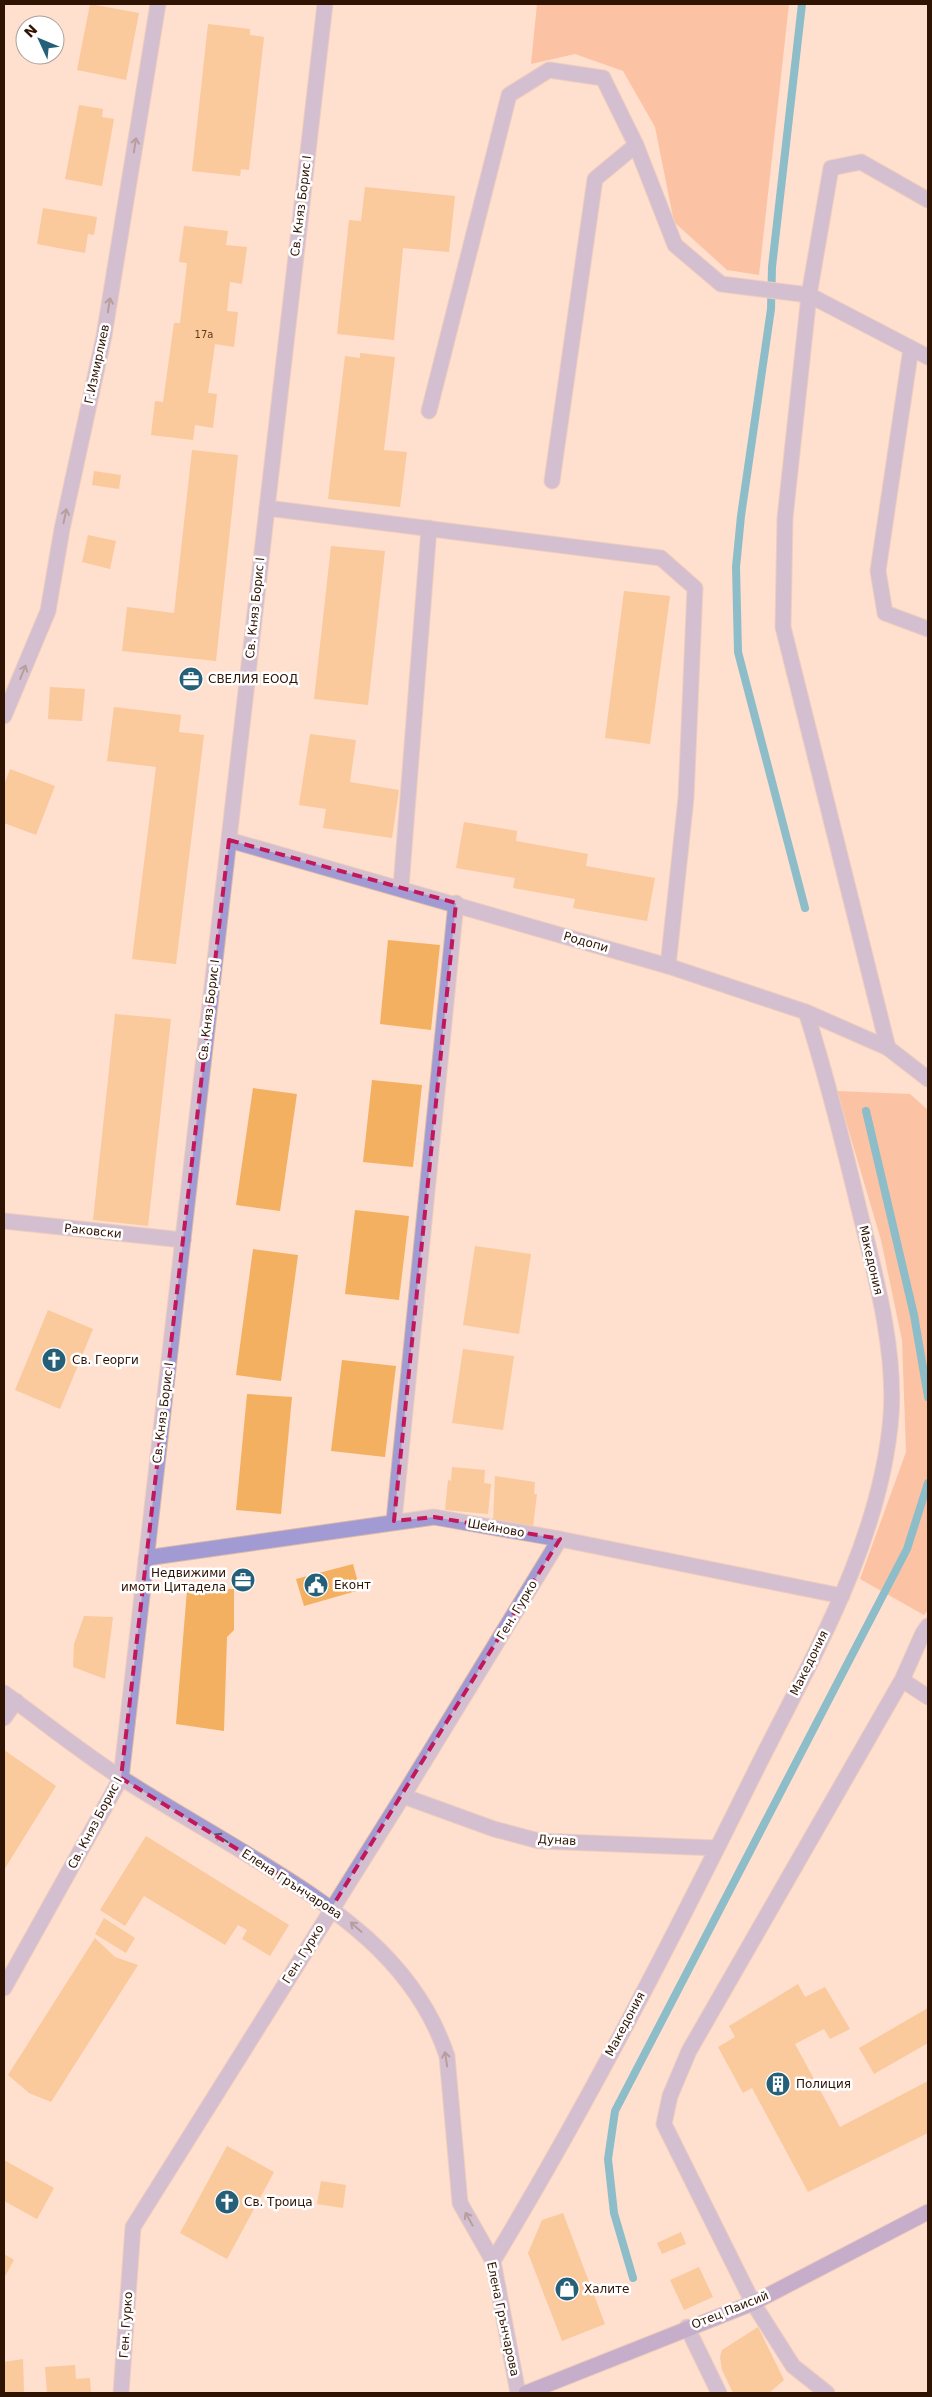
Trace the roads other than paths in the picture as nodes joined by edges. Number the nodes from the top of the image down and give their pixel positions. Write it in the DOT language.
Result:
graph roads {
  1 [pos="158,4"];
  2 [pos="324,4"];
  3 [pos="636,145"];
  4 [pos="928,200"];
  5 [pos="809,295"];
  6 [pos="911,348"];
  7 [pos="928,357"];
  8 [pos="429,411"];
  9 [pos="552,481"];
  10 [pos="267,508"];
  11 [pos="429,528"];
  12 [pos="928,629"];
  13 [pos="9,693"];
  14 [pos="4,716"];
  15 [pos="229,840"];
  16 [pos="401,887"];
  17 [pos="456,903"];
  18 [pos="668,966"];
  19 [pos="806,1012"];
  20 [pos="888,1048"];
  21 [pos="928,1079"];
  22 [pos="4,1221"];
  23 [pos="183,1240"];
  24 [pos="394,1521"];
  25 [pos="560,1539"];
  26 [pos="146,1558"];
  27 [pos="842,1596"];
  28 [pos="928,1626"];
  29 [pos="902,1680"];
  30 [pos="10,1697"];
  31 [pos="928,1697"];
  32 [pos="4,1718"];
  33 [pos="122,1778"];
  34 [pos="403,1796"];
  35 [pos="717,1848"];
  36 [pos="332,1907"];
  37 [pos="4,1988"];
  38 [pos="928,2212"];
  39 [pos="493,2261"];
  40 [pos="754,2303"];
  41 [pos="688,2327"];
  42 [pos="121,2393"];
  43 [pos="518,2393"];
  44 [pos="526,2393"];
  45 [pos="719,2393"];
  46 [pos="827,2393"];
  13 -- 1 [label="street, Г.Измирлиев, one-way"];
  2 -- 10 [label="street, Св. Княз Борис I"];
  3 -- 5 [label="street"];
  3 -- 8 [label="street"];
  3 -- 9 [label="street"];
  4 -- 5 [label="street"];
  5 -- 6 [label="street"];
  5 -- 20 [label="street"];
  6 -- 7 [label="street"];
  6 -- 12 [label="street"];
  10 -- 11 [label="street"];
  10 -- 15 [label="street, Св. Княз Борис I"];
  11 -- 16 [label="street"];
  11 -- 18 [label="street"];
  13 -- 14 [label="street, Г.Измирлиев"];
  15 -- 16 [label="street, Родопи"];
  15 -- 23 [label="street, Св. Княз Борис I"];
  16 -- 17 [label="street, Родопи"];
  17 -- 18 [label="street, Родопи"];
  17 -- 24 [label="street"];
  18 -- 19 [label="street, Родопи"];
  19 -- 20 [label="street, Родопи"];
  19 -- 27 [label="street, Македония"];
  20 -- 21 [label="street, Родопи"];
  22 -- 23 [label="street, Раковски"];
  23 -- 26 [label="street, Св. Княз Борис I"];
  24 -- 25 [label="street, Шейново"];
  24 -- 26 [label="street, Шейново"];
  25 -- 27 [label="street, Шейново"];
  25 -- 34 [label="street, Ген. Гурко"];
  26 -- 33 [label="street, Св. Княз Борис I"];
  27 -- 35 [label="street, Македония"];
  28 -- 29 [label="street"];
  29 -- 31 [label="street"];
  29 -- 40 [label="street"];
  30 -- 32 [label="street"];
  30 -- 33 [label="street, Елена Грънчарова"];
  36 -- 33 [label="street, Елена Грънчарова, one-way"];
  33 -- 37 [label="street, Св. Княз Борис I"];
  34 -- 35 [label="street, Дунав"];
  34 -- 36 [label="street, Ген. Гурко"];
  35 -- 39 [label="street, Македония"];
  39 -- 36 [label="street, Елена Грънчарова, one-way"];
  36 -- 42 [label="street, Ген. Гурко"];
  38 -- 40 [label="main road, Отец Паисий"];
  39 -- 43 [label="street, Елена Грънчарова"];
  40 -- 41 [label="main road, Отец Паисий"];
  40 -- 46 [label="street"];
  41 -- 44 [label="main road, Отец Паисий"];
  41 -- 45 [label="street"];
}
